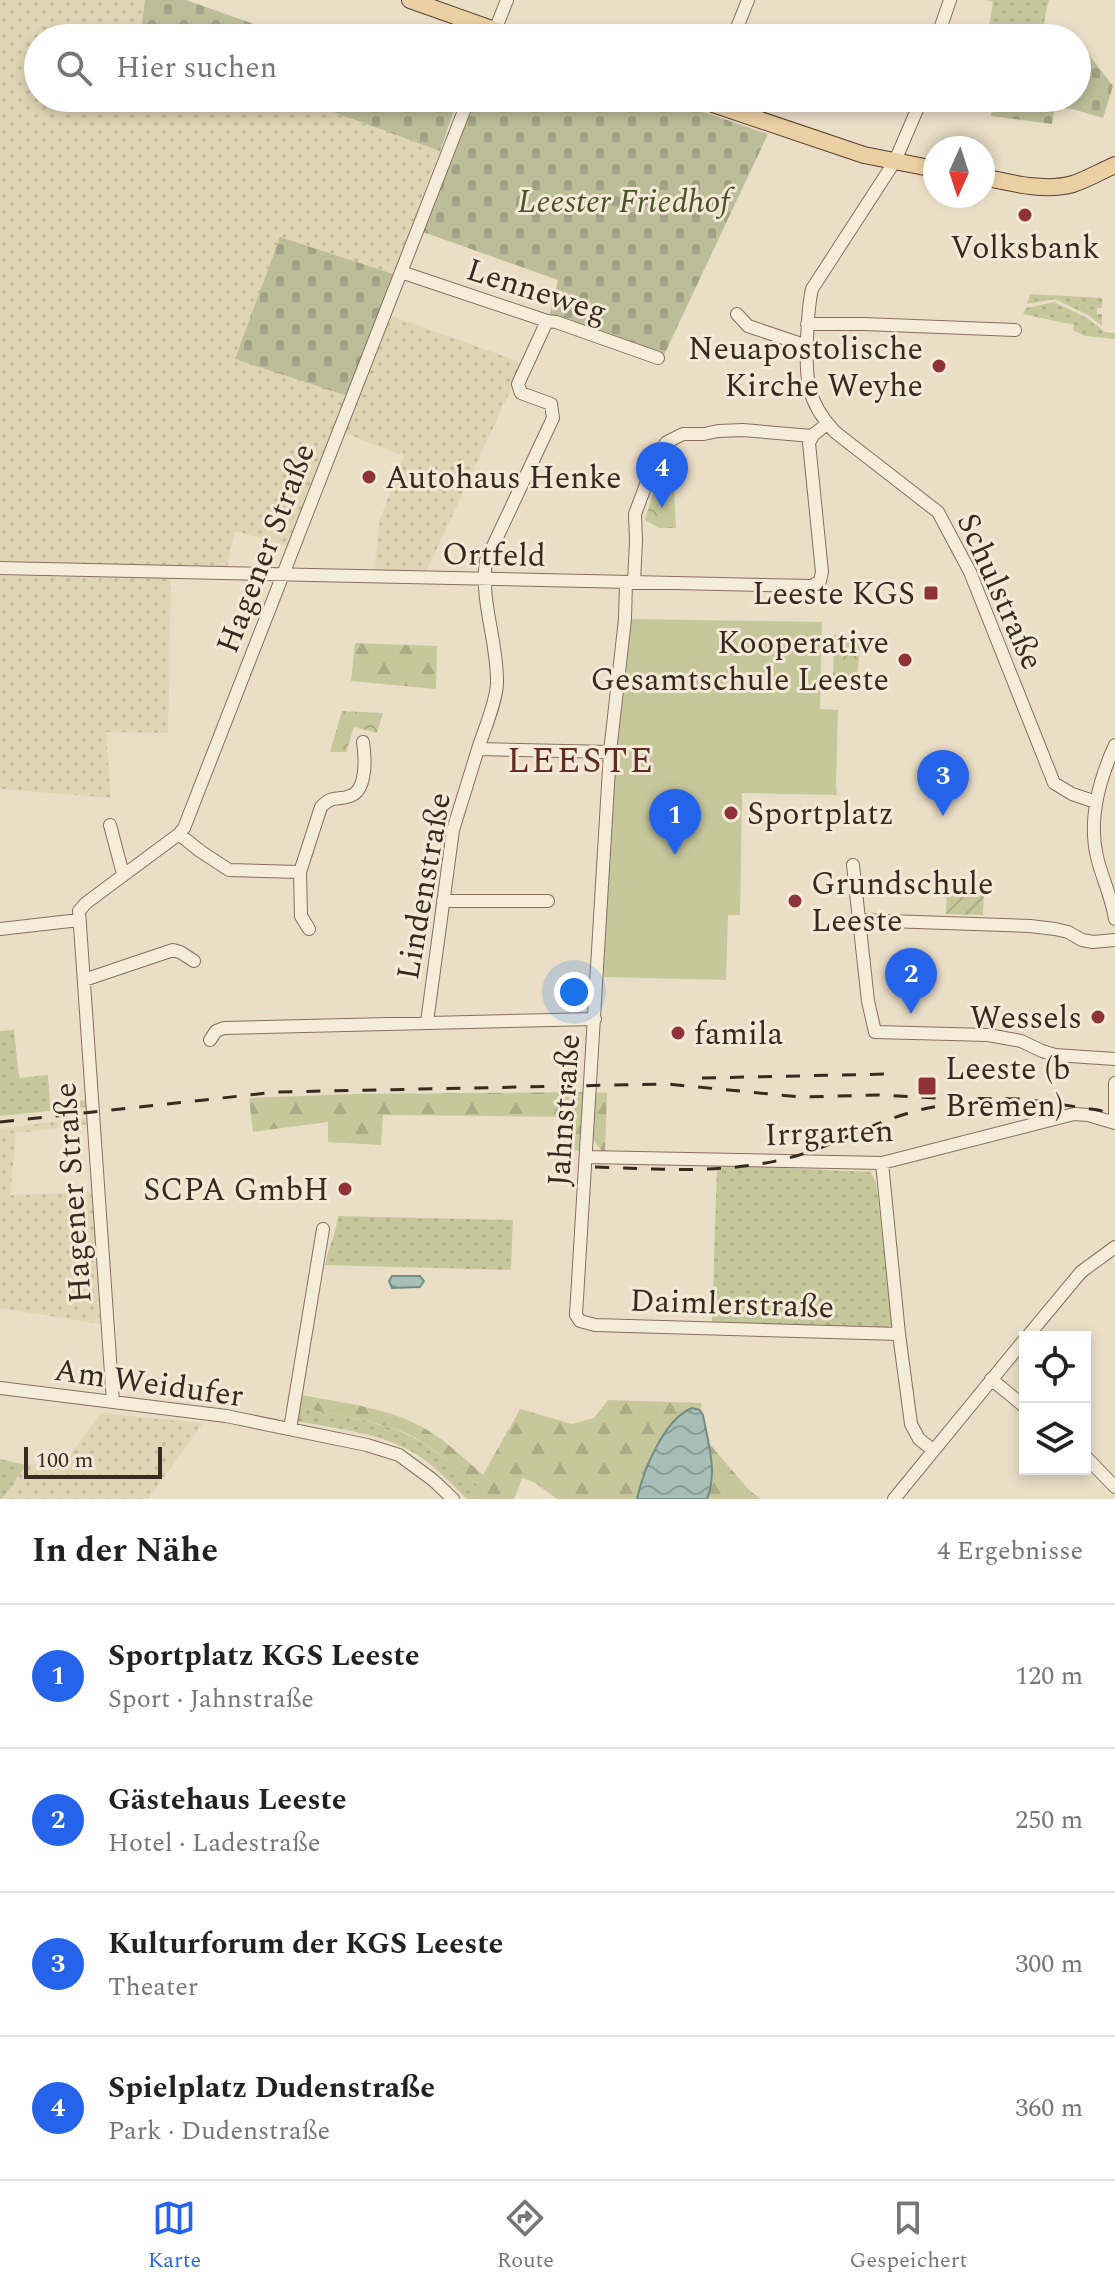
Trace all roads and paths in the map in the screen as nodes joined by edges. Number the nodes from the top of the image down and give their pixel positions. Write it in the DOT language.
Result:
graph roads {
  1 [pos="410,0"];
  2 [pos="507,0"];
  3 [pos="748,0"];
  4 [pos="950,0"];
  5 [pos="469,24"];
  6 [pos="497,24"];
  7 [pos="739,24"];
  8 [pos="942,24"];
  9 [pos="464,112"];
  10 [pos="742,112"];
  11 [pos="916,112"];
  12 [pos="895,161"];
  13 [pos="1115,165"];
  14 [pos="923,167"];
  15 [pos="995,179"];
  16 [pos="401,272"];
  17 [pos="737,314"];
  18 [pos="547,321"];
  19 [pos="807,324"];
  20 [pos="1015,330"];
  21 [pos="807,346"];
  22 [pos="658,358"];
  23 [pos="827,424"];
  24 [pos="812,436"];
  25 [pos="0,568"];
  26 [pos="282,575"];
  27 [pos="483,580"];
  28 [pos="630,582"];
  29 [pos="363,742"];
  30 [pos="1115,745"];
  31 [pos="478,749"];
  32 [pos="610,752"];
  33 [pos="1096,802"];
  34 [pos="110,825"];
  35 [pos="179,834"];
  36 [pos="853,865"];
  37 [pos="300,872"];
  38 [pos="123,874"];
  39 [pos="443,901"];
  40 [pos="548,901"];
  41 [pos="1115,919"];
  42 [pos="79,920"];
  43 [pos="859,920"];
  44 [pos="0,929"];
  45 [pos="309,929"];
  46 [pos="1115,940"];
  47 [pos="194,961"];
  48 [pos="84,980"];
  49 [pos="595,1019"];
  50 [pos="427,1022"];
  51 [pos="210,1040"];
  52 [pos="1115,1059"];
  53 [pos="1115,1083"];
  54 [pos="1115,1121"];
  55 [pos="587,1157"];
  56 [pos="882,1163"];
  57 [pos="323,1229"];
  58 [pos="1115,1247"];
  59 [pos="576,1306"];
  60 [pos="1032,1331"];
  61 [pos="899,1334"];
  62 [pos="1019,1346"];
  63 [pos="991,1379"];
  64 [pos="0,1388"];
  65 [pos="113,1402"];
  66 [pos="1020,1403"];
  67 [pos="290,1429"];
  68 [pos="933,1450"];
  69 [pos="1091,1462"];
  70 [pos="1115,1487"];
  71 [pos="453,1499"];
  72 [pos="894,1499"];
  1 -- 5 [label="main road"];
  2 -- 6 [label="street"];
  3 -- 7 [label="street"];
  4 -- 8 [label="street"];
  9 -- 16 [label="street, Hagener Straße"];
  10 -- 12 [label="main road"];
  11 -- 12 [label="street, Schulstraße"];
  12 -- 14 [label="main road"];
  12 -- 19 [label="street, Schulstraße"];
  13 -- 15 [label="main road"];
  16 -- 18 [label="street, Lenneweg"];
  16 -- 26 [label="street, Hagener Straße"];
  17 -- 21 [label="street"];
  18 -- 22 [label="street, Lenneweg"];
  18 -- 27 [label="street"];
  19 -- 20 [label="street"];
  19 -- 21 [label="street, Schulstraße"];
  21 -- 23 [label="street, Schulstraße"];
  23 -- 24 [label="street"];
  23 -- 33 [label="street, Schulstraße"];
  24 -- 28 [label="street, Jahnstraße"];
  24 -- 28 [label="street, Ortfeld"];
  25 -- 26 [label="street, Ortfeld"];
  26 -- 27 [label="street, Ortfeld"];
  26 -- 35 [label="street, Hagener Straße"];
  27 -- 28 [label="street, Ortfeld"];
  27 -- 31 [label="street, Lindenstraße"];
  28 -- 32 [label="street, Jahnstraße"];
  29 -- 37 [label="street"];
  30 -- 33 [label="street"];
  31 -- 32 [label="street"];
  31 -- 39 [label="street, Lindenstraße"];
  32 -- 49 [label="street, Jahnstraße"];
  33 -- 41 [label="street"];
  34 -- 38 [label="street"];
  35 -- 37 [label="street"];
  35 -- 38 [label="street"];
  36 -- 43 [label="street"];
  37 -- 45 [label="street"];
  38 -- 42 [label="street"];
  39 -- 40 [label="street"];
  39 -- 50 [label="street, Lindenstraße"];
  42 -- 44 [label="street"];
  42 -- 48 [label="street, Hagener Straße"];
  43 -- 46 [label="street"];
  43 -- 52 [label="street"];
  47 -- 48 [label="street"];
  48 -- 65 [label="street, Hagener Straße"];
  49 -- 50 [label="street"];
  49 -- 55 [label="street, Jahnstraße"];
  50 -- 51 [label="street"];
  53 -- 54 [label="street"];
  54 -- 56 [label="street, Irrgarten"];
  55 -- 56 [label="street, Irrgarten"];
  55 -- 59 [label="street, Jahnstraße"];
  56 -- 61 [label="street"];
  57 -- 67 [label="street"];
  58 -- 60 [label="street"];
  59 -- 61 [label="street, Daimlerstraße"];
  61 -- 68 [label="street"];
  62 -- 63 [label="street"];
  63 -- 66 [label="street"];
  63 -- 68 [label="street"];
  64 -- 65 [label="street, Am Weidufer"];
  65 -- 67 [label="street, Am Weidufer"];
  67 -- 71 [label="street, Am Weidufer"];
  68 -- 72 [label="street"];
  69 -- 70 [label="street"];
}
